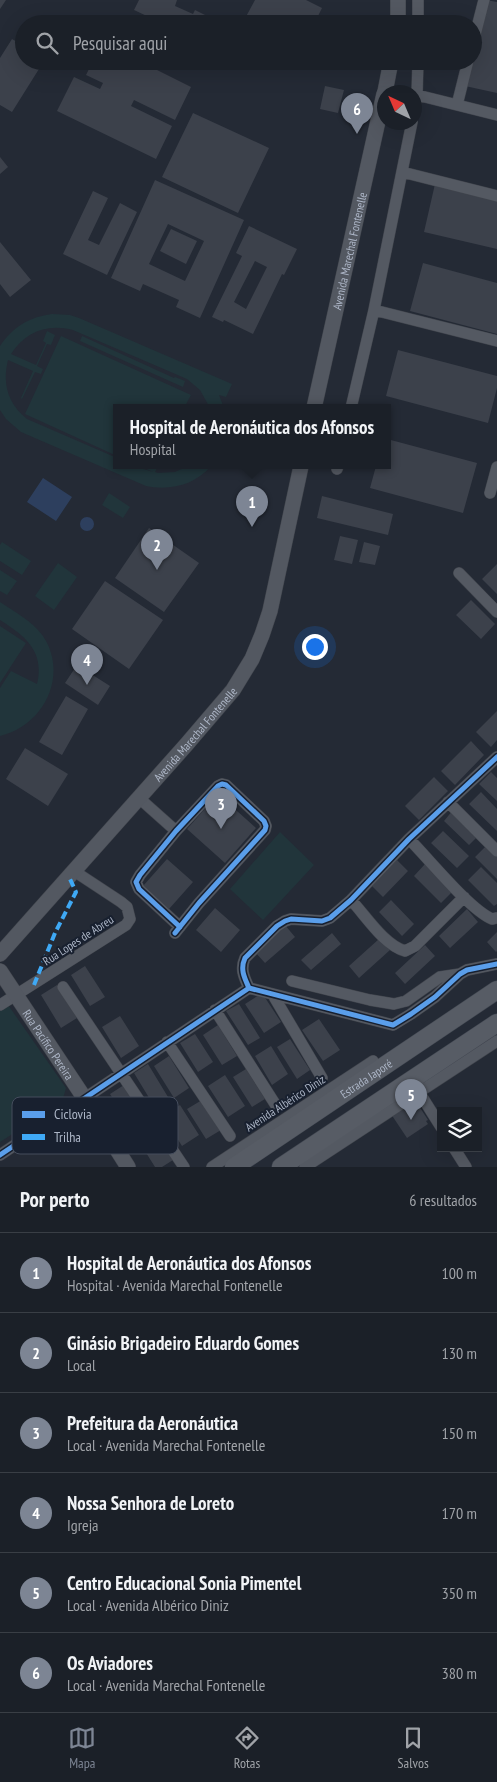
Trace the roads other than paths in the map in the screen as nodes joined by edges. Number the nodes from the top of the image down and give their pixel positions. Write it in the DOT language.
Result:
graph roads {
  1 [pos="398,0"];
  2 [pos="418,0"];
  3 [pos="484,0"];
  4 [pos="398,15"];
  5 [pos="418,15"];
  6 [pos="480,15"];
  7 [pos="389,70"];
  8 [pos="418,70"];
  9 [pos="466,70"];
  10 [pos="386,85"];
  11 [pos="417,85"];
  12 [pos="422,96"];
  13 [pos="457,105"];
  14 [pos="497,115"];
  15 [pos="377,128"];
  16 [pos="410,130"];
  17 [pos="402,172"];
  18 [pos="497,196"];
  19 [pos="374,310"];
  20 [pos="497,341"];
  21 [pos="315,404"];
  22 [pos="352,404"];
  23 [pos="497,467"];
  24 [pos="300,469"];
  25 [pos="490,493"];
  26 [pos="459,573"];
  27 [pos="497,612"];
  28 [pos="497,757"];
  29 [pos="488,765"];
  30 [pos="497,774"];
  31 [pos="139,798"];
  32 [pos="448,802"];
  33 [pos="176,831"];
  34 [pos="410,839"];
  35 [pos="497,851"];
  36 [pos="74,870"];
  37 [pos="464,897"];
  38 [pos="351,900"];
  39 [pos="497,918"];
  40 [pos="0,954"];
  41 [pos="497,964"];
  42 [pos="0,971"];
  43 [pos="460,974"];
  44 [pos="292,980"];
  45 [pos="63,987"];
  46 [pos="249,988"];
  47 [pos="497,990"];
  48 [pos="273,995"];
  49 [pos="16,996"];
  50 [pos="0,1005"];
  51 [pos="215,1010"];
  52 [pos="497,1023"];
  53 [pos="497,1041"];
  54 [pos="168,1042"];
  55 [pos="373,1061"];
  56 [pos="122,1073"];
  57 [pos="322,1078"];
  58 [pos="419,1092"];
  59 [pos="84,1097"];
  60 [pos="88,1097"];
  61 [pos="138,1097"];
  62 [pos="278,1106"];
  63 [pos="437,1121"];
  64 [pos="230,1136"];
  65 [pos="12,1147"];
  66 [pos="457,1152"];
  67 [pos="120,1154"];
  68 [pos="175,1154"];
  69 [pos="0,1155"];
  70 [pos="128,1167"];
  71 [pos="184,1167"];
  72 [pos="212,1167"];
  73 [pos="234,1167"];
  74 [pos="281,1167"];
  75 [pos="304,1167"];
  76 [pos="466,1167"];
  1 -- 4 [label="main road"];
  2 -- 5 [label="street"];
  3 -- 6 [label="street"];
  7 -- 10 [label="main road, Avenida Marechal Fontenelle"];
  8 -- 11 [label="street"];
  9 -- 13 [label="street"];
  12 -- 13 [label="street"];
  13 -- 14 [label="street"];
  15 -- 21 [label="main road, Avenida Marechal Fontenelle"];
  16 -- 17 [label="street"];
  17 -- 18 [label="street"];
  17 -- 19 [label="street"];
  19 -- 20 [label="street"];
  19 -- 22 [label="street"];
  23 -- 25 [label="street"];
  24 -- 31 [label="main road, Avenida Marechal Fontenelle"];
  26 -- 27 [label="street"];
  28 -- 29 [label="street"];
  29 -- 30 [label="street"];
  29 -- 32 [label="street"];
  31 -- 33 [label="street"];
  31 -- 36 [label="main road, Avenida Marechal Fontenelle"];
  32 -- 34 [label="street"];
  32 -- 35 [label="street"];
  33 -- 33 [label="street"];
  34 -- 37 [label="street"];
  34 -- 38 [label="street"];
  36 -- 40 [label="main road, Avenida Marechal Fontenelle"];
  36 -- 49 [label="street, Rua Lopes de Abreu"];
  37 -- 38 [label="street"];
  37 -- 39 [label="street"];
  38 -- 46 [label="street"];
  41 -- 43 [label="street"];
  42 -- 49 [label="main road, Rua Pacífico Pereira"];
  43 -- 44 [label="street"];
  43 -- 48 [label="street"];
  45 -- 56 [label="street"];
  46 -- 48 [label="street"];
  46 -- 51 [label="street"];
  47 -- 73 [label="main road, Estrada Japoré"];
  48 -- 57 [label="street"];
  49 -- 50 [label="street, Rua Lopes de Abreu"];
  49 -- 59 [label="main road, Rua Pacífico Pereira"];
  51 -- 54 [label="street"];
  51 -- 62 [label="street"];
  52 -- 74 [label="main road"];
  53 -- 58 [label="street"];
  54 -- 56 [label="street"];
  54 -- 64 [label="street"];
  55 -- 72 [label="street, Avenida Albérico Diniz"];
  56 -- 60 [label="street"];
  56 -- 61 [label="street"];
  58 -- 63 [label="street"];
  58 -- 75 [label="street"];
  65 -- 69 [label="street"];
  66 -- 76 [label="street"];
  67 -- 70 [label="main road, Rua Pacífico Pereira"];
  68 -- 71 [label="street"];
}
